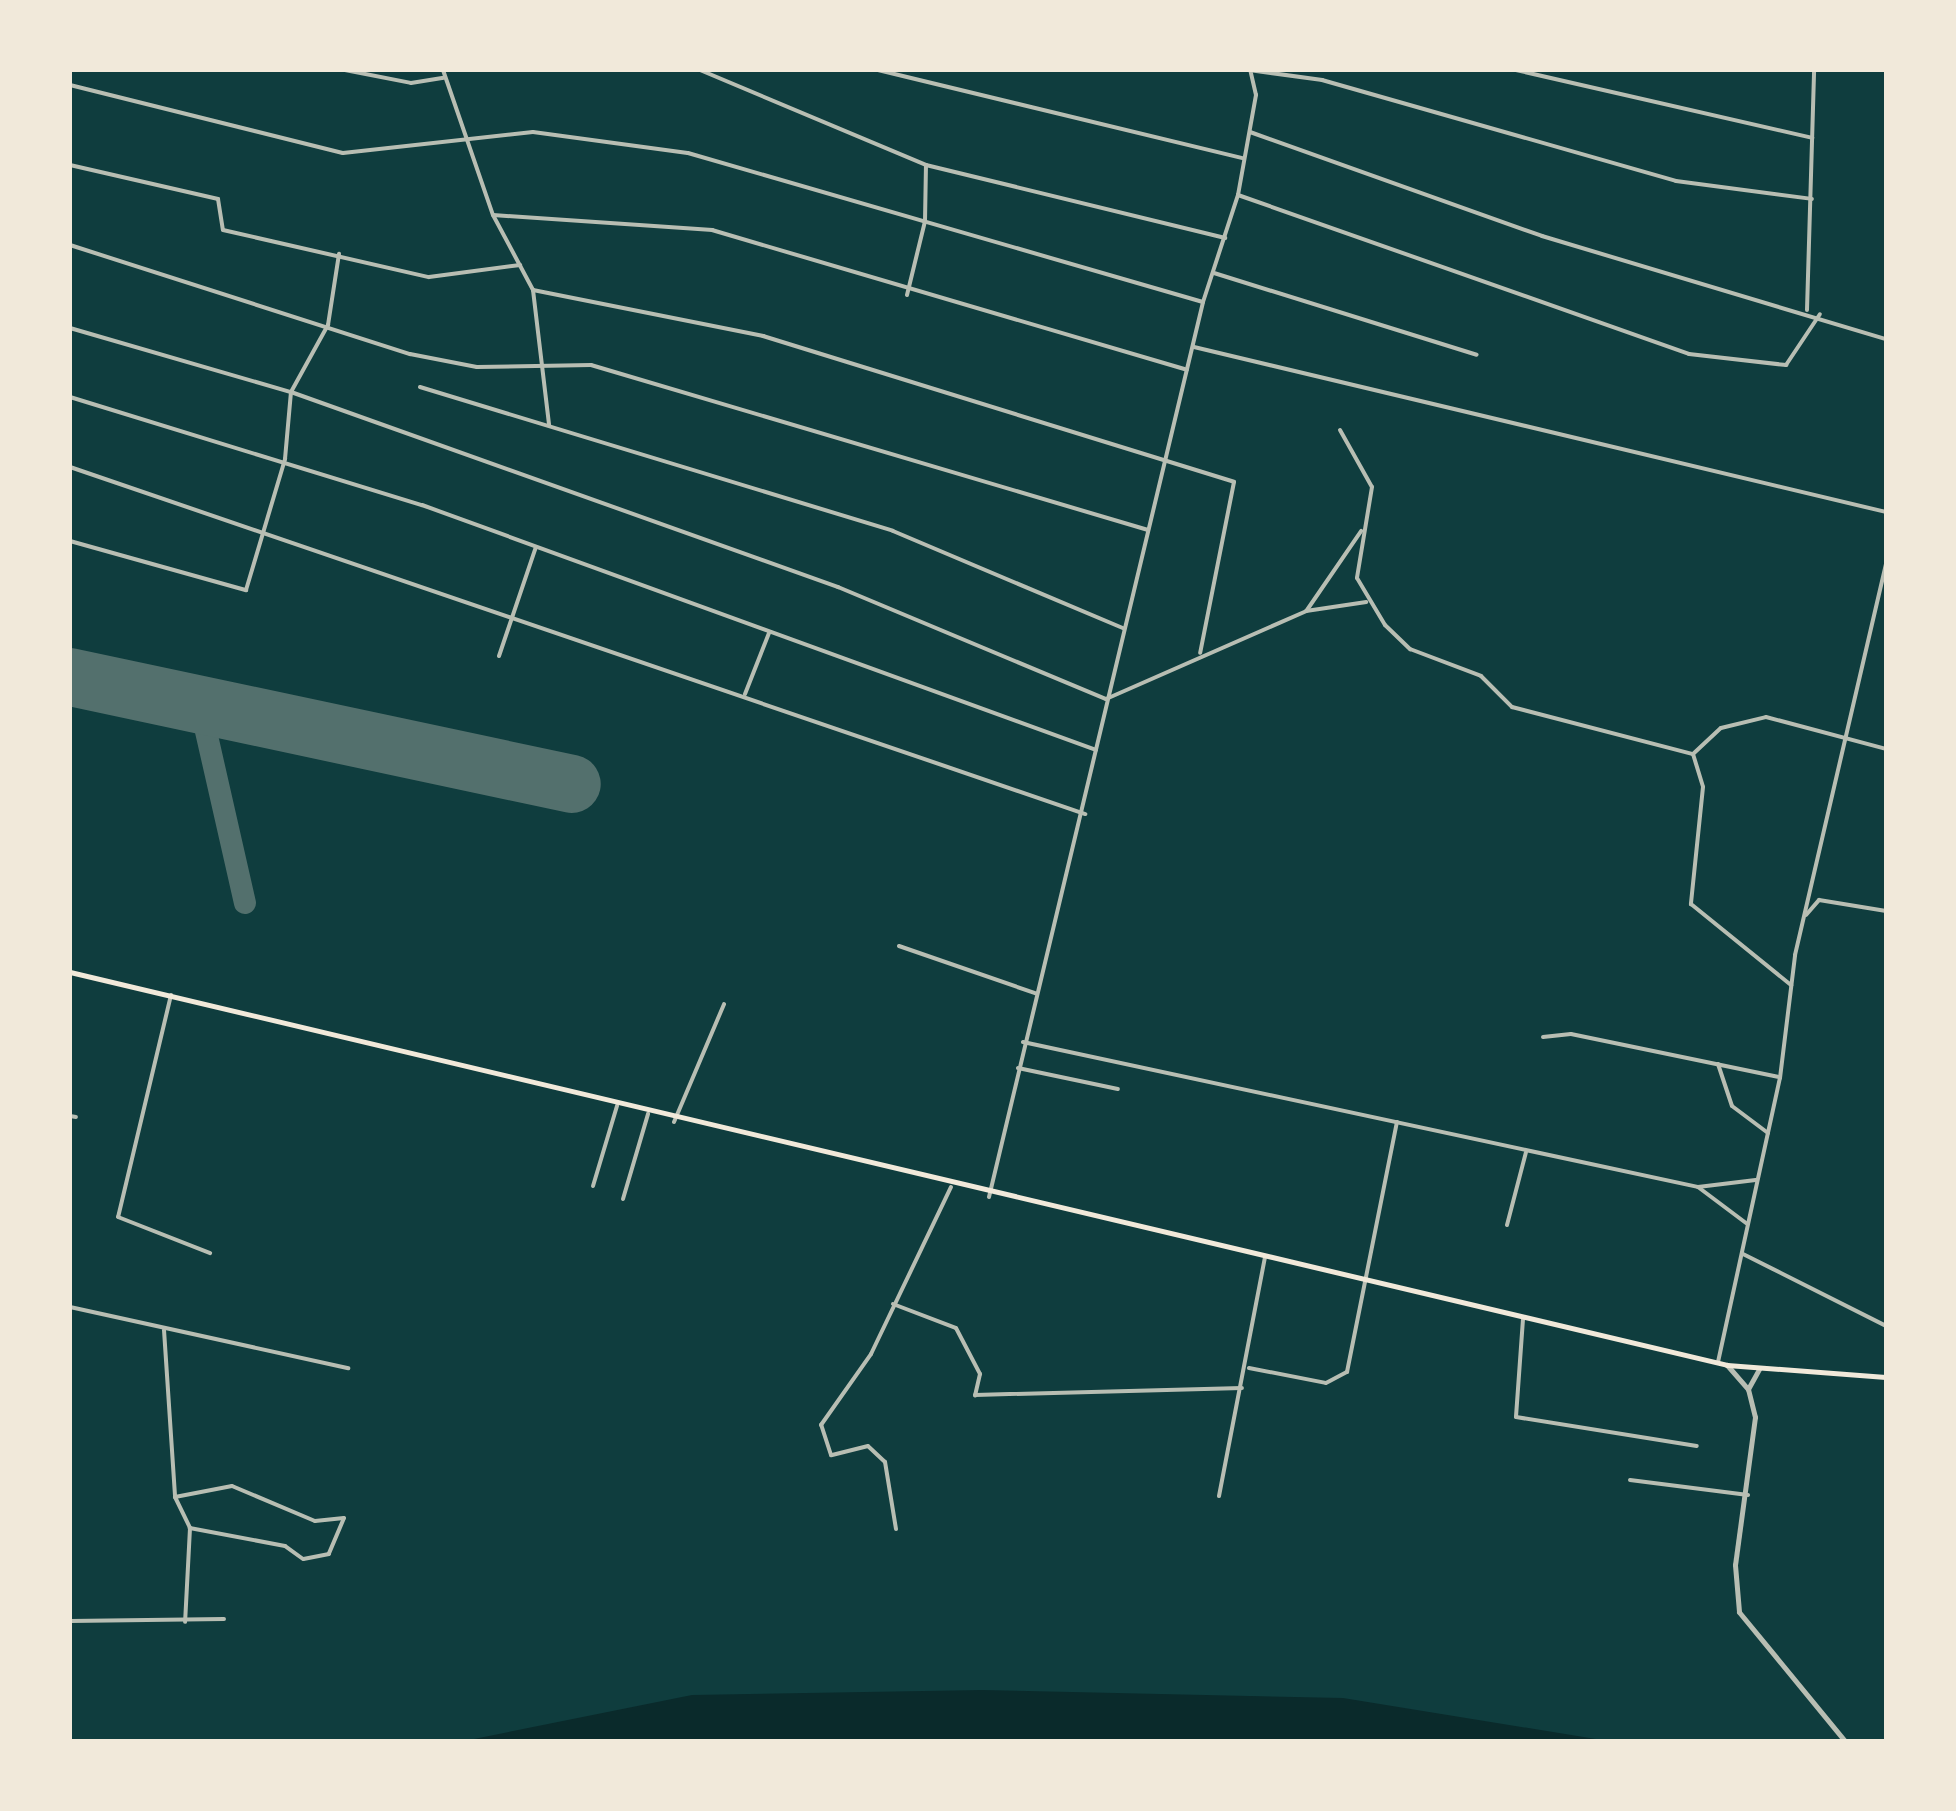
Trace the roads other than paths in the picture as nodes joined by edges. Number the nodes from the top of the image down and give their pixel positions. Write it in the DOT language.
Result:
graph roads {
  1 [pos="345,70"];
  2 [pos="442,70"];
  3 [pos="700,70"];
  4 [pos="878,70"];
  5 [pos="1250,70"];
  6 [pos="1516,70"];
  7 [pos="1814,70"];
  8 [pos="444,78"];
  9 [pos="70,85"];
  10 [pos="1249,132"];
  11 [pos="1812,138"];
  12 [pos="464,142"];
  13 [pos="1243,158"];
  14 [pos="70,165"];
  15 [pos="926,165"];
  16 [pos="1238,195"];
  17 [pos="1812,198"];
  18 [pos="494,215"];
  19 [pos="925,221"];
  20 [pos="1225,238"];
  21 [pos="70,245"];
  22 [pos="339,254"];
  23 [pos="520,266"];
  24 [pos="1212,272"];
  25 [pos="533,290"];
  26 [pos="907,295"];
  27 [pos="1203,302"];
  28 [pos="1807,310"];
  29 [pos="1820,314"];
  30 [pos="328,325"];
  31 [pos="70,328"];
  32 [pos="1886,340"];
  33 [pos="1194,347"];
  34 [pos="1476,356"];
  35 [pos="544,366"];
  36 [pos="1188,370"];
  37 [pos="420,387"];
  38 [pos="292,392"];
  39 [pos="70,398"];
  40 [pos="550,425"];
  41 [pos="1340,430"];
  42 [pos="1166,457"];
  43 [pos="285,459"];
  44 [pos="70,467"];
  45 [pos="1886,512"];
  46 [pos="1364,528"];
  47 [pos="1148,530"];
  48 [pos="264,532"];
  49 [pos="70,540"];
  50 [pos="536,547"];
  51 [pos="1886,563"];
  52 [pos="1366,602"];
  53 [pos="1306,611"];
  54 [pos="513,616"];
  55 [pos="1124,628"];
  56 [pos="769,633"];
  57 [pos="1200,653"];
  58 [pos="499,656"];
  59 [pos="745,694"];
  60 [pos="1106,699"];
  61 [pos="1849,741"];
  62 [pos="1097,750"];
  63 [pos="1886,750"];
  64 [pos="1693,754"];
  65 [pos="1085,814"];
  66 [pos="1813,884"];
  67 [pos="1820,900"];
  68 [pos="1886,912"];
  69 [pos="1805,915"];
  70 [pos="899,946"];
  71 [pos="70,972"];
  72 [pos="1791,985"];
  73 [pos="1035,992"];
  74 [pos="170,996"];
  75 [pos="724,1004"];
  76 [pos="1543,1038"];
  77 [pos="1023,1042"];
  78 [pos="1718,1064"];
  79 [pos="1018,1068"];
  80 [pos="1780,1078"];
  81 [pos="1118,1089"];
  82 [pos="617,1106"];
  83 [pos="648,1114"];
  84 [pos="674,1122"];
  85 [pos="1397,1122"];
  86 [pos="1769,1133"];
  87 [pos="1526,1150"];
  88 [pos="1756,1180"];
  89 [pos="593,1186"];
  90 [pos="951,1187"];
  91 [pos="1698,1187"];
  92 [pos="989,1196"];
  93 [pos="624,1200"];
  94 [pos="1748,1224"];
  95 [pos="1508,1225"];
  96 [pos="210,1253"];
  97 [pos="1742,1254"];
  98 [pos="1265,1257"];
  99 [pos="1370,1280"];
  100 [pos="893,1304"];
  101 [pos="70,1307"];
  102 [pos="1523,1318"];
  103 [pos="1886,1326"];
  104 [pos="164,1330"];
  105 [pos="1718,1362"];
  106 [pos="1727,1366"];
  107 [pos="348,1368"];
  108 [pos="1249,1368"];
  109 [pos="1759,1369"];
  110 [pos="1886,1377"];
  111 [pos="1242,1388"];
  112 [pos="1748,1389"];
  113 [pos="1696,1446"];
  114 [pos="1630,1480"];
  115 [pos="1748,1495"];
  116 [pos="1220,1496"];
  117 [pos="175,1497"];
  118 [pos="190,1528"];
  119 [pos="896,1530"];
  120 [pos="224,1619"];
  121 [pos="70,1621"];
  122 [pos="185,1622"];
  123 [pos="1844,1741"];
  1 -- 8 [label="street"];
  2 -- 8 [label="street"];
  3 -- 15 [label="street"];
  4 -- 13 [label="street"];
  5 -- 10 [label="street"];
  5 -- 17 [label="street"];
  6 -- 11 [label="street"];
  7 -- 11 [label="street"];
  8 -- 12 [label="street"];
  9 -- 12 [label="street"];
  10 -- 13 [label="street"];
  10 -- 28 [label="street"];
  11 -- 17 [label="street"];
  12 -- 18 [label="street"];
  12 -- 19 [label="street"];
  13 -- 16 [label="street"];
  14 -- 22 [label="street"];
  15 -- 19 [label="street"];
  15 -- 20 [label="street"];
  16 -- 20 [label="street"];
  16 -- 29 [label="street"];
  17 -- 28 [label="street"];
  18 -- 23 [label="street"];
  18 -- 26 [label="street"];
  19 -- 26 [label="street"];
  19 -- 27 [label="street"];
  20 -- 24 [label="street"];
  21 -- 30 [label="street"];
  22 -- 23 [label="street"];
  22 -- 30 [label="street"];
  23 -- 25 [label="street"];
  24 -- 27 [label="street"];
  24 -- 34 [label="street"];
  25 -- 35 [label="street"];
  25 -- 42 [label="street"];
  26 -- 36 [label="street"];
  27 -- 33 [label="street"];
  28 -- 29 [label="street"];
  29 -- 32 [label="street"];
  30 -- 35 [label="street"];
  30 -- 38 [label="street"];
  31 -- 38 [label="street"];
  33 -- 36 [label="street"];
  33 -- 45 [label="street"];
  35 -- 40 [label="street"];
  35 -- 47 [label="street"];
  36 -- 42 [label="street"];
  37 -- 40 [label="street"];
  38 -- 43 [label="street"];
  38 -- 60 [label="street"];
  39 -- 43 [label="street"];
  40 -- 55 [label="street"];
  41 -- 46 [label="street"];
  42 -- 47 [label="street"];
  42 -- 57 [label="street"];
  43 -- 48 [label="street"];
  43 -- 50 [label="street"];
  44 -- 48 [label="street"];
  46 -- 52 [label="street"];
  46 -- 53 [label="street"];
  47 -- 55 [label="street"];
  48 -- 49 [label="street"];
  48 -- 54 [label="street"];
  50 -- 54 [label="street"];
  50 -- 56 [label="street"];
  51 -- 61 [label="street"];
  52 -- 53 [label="street"];
  52 -- 64 [label="street"];
  53 -- 57 [label="street"];
  54 -- 58 [label="street"];
  54 -- 59 [label="street"];
  55 -- 60 [label="street"];
  56 -- 59 [label="street"];
  56 -- 62 [label="street"];
  57 -- 60 [label="street"];
  59 -- 65 [label="street"];
  60 -- 62 [label="street"];
  61 -- 63 [label="street"];
  61 -- 64 [label="street"];
  61 -- 66 [label="street"];
  62 -- 65 [label="street"];
  64 -- 72 [label="street"];
  65 -- 73 [label="street"];
  66 -- 67 [label="street"];
  66 -- 69 [label="street"];
  67 -- 68 [label="street"];
  67 -- 69 [label="street"];
  69 -- 72 [label="street"];
  70 -- 73 [label="street"];
  71 -- 74 [label="main road"];
  72 -- 80 [label="street"];
  73 -- 77 [label="street"];
  74 -- 82 [label="main road"];
  74 -- 96 [label="street"];
  75 -- 84 [label="street"];
  76 -- 78 [label="street"];
  77 -- 79 [label="street"];
  77 -- 85 [label="street"];
  78 -- 80 [label="street"];
  78 -- 86 [label="street"];
  79 -- 81 [label="street"];
  79 -- 92 [label="street"];
  80 -- 86 [label="street"];
  82 -- 83 [label="main road"];
  82 -- 89 [label="street"];
  83 -- 84 [label="main road"];
  83 -- 93 [label="street"];
  84 -- 90 [label="main road"];
  85 -- 87 [label="street"];
  85 -- 99 [label="street"];
  86 -- 88 [label="street"];
  87 -- 91 [label="street"];
  87 -- 95 [label="street"];
  88 -- 91 [label="street"];
  88 -- 94 [label="street"];
  90 -- 92 [label="main road"];
  90 -- 100 [label="street"];
  91 -- 94 [label="street"];
  92 -- 98 [label="main road"];
  94 -- 97 [label="street"];
  97 -- 103 [label="street"];
  97 -- 105 [label="street"];
  98 -- 99 [label="main road"];
  98 -- 108 [label="street"];
  99 -- 102 [label="main road"];
  99 -- 108 [label="street"];
  100 -- 111 [label="street"];
  100 -- 119 [label="street"];
  101 -- 104 [label="street"];
  102 -- 105 [label="main road"];
  102 -- 113 [label="street"];
  104 -- 107 [label="street"];
  104 -- 117 [label="street"];
  105 -- 106 [label="main road"];
  106 -- 109 [label="main road"];
  106 -- 112 [label="street"];
  108 -- 111 [label="street"];
  109 -- 110 [label="main road"];
  109 -- 112 [label="street"];
  111 -- 116 [label="street"];
  112 -- 115 [label="street"];
  114 -- 115 [label="street"];
  115 -- 123 [label="street"];
  117 -- 118 [label="street"];
  117 -- 118 [label="street"];
  118 -- 122 [label="street"];
  120 -- 122 [label="street"];
  121 -- 122 [label="street"];
}
